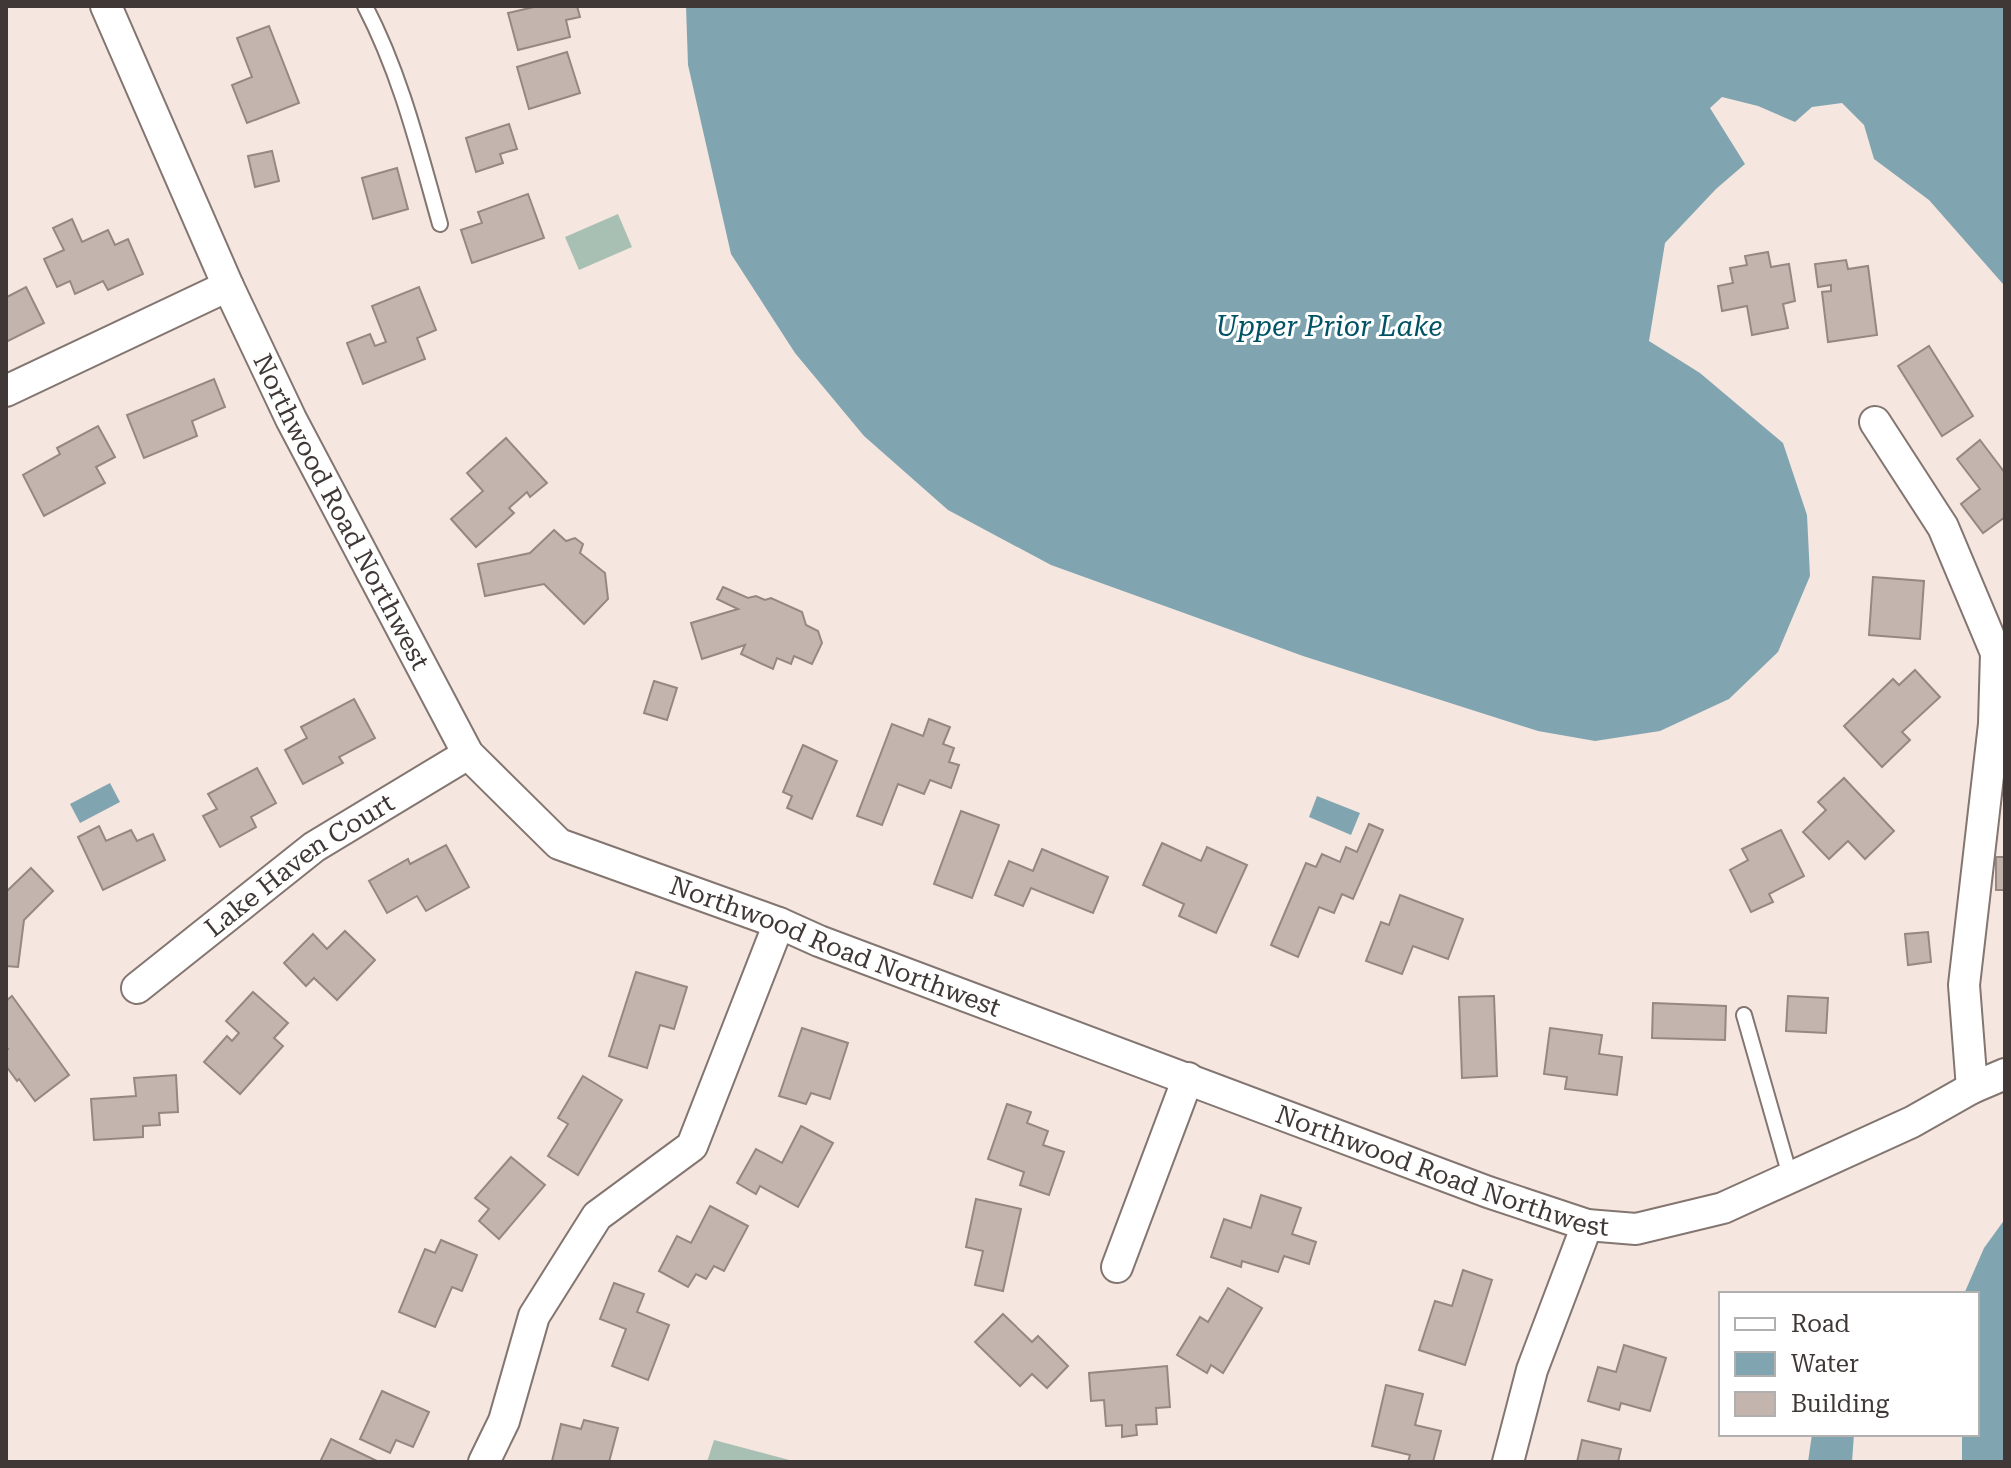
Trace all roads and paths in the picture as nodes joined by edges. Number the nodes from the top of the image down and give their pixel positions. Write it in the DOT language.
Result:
graph roads {
  1 [pos="106,6"];
  2 [pos="365,6"];
  3 [pos="440,224"];
  4 [pos="228,286"];
  5 [pos="6,391"];
  6 [pos="1875,422"];
  7 [pos="468,754"];
  8 [pos="779,923"];
  9 [pos="137,988"];
  10 [pos="1744,1015"];
  11 [pos="2005,1074"];
  12 [pos="1188,1078"];
  13 [pos="1972,1088"];
  14 [pos="1790,1176"];
  15 [pos="1587,1225"];
  16 [pos="1117,1267"];
  17 [pos="484,1462"];
  18 [pos="1508,1462"];
  1 -- 4 [label="street, Northwood Road Northwest"];
  2 -- 3 [label="lane"];
  4 -- 5 [label="street"];
  4 -- 7 [label="street, Northwood Road Northwest"];
  6 -- 13 [label="street"];
  7 -- 8 [label="street, Northwood Road Northwest"];
  7 -- 9 [label="street, Lake Haven Court"];
  8 -- 12 [label="street, Northwood Road Northwest"];
  8 -- 17 [label="street"];
  10 -- 14 [label="lane"];
  11 -- 13 [label="street, Northwood Road Northwest"];
  12 -- 15 [label="street, Northwood Road Northwest"];
  12 -- 16 [label="street"];
  13 -- 14 [label="street, Northwood Road Northwest"];
  14 -- 15 [label="street, Northwood Road Northwest"];
  15 -- 18 [label="street"];
}
